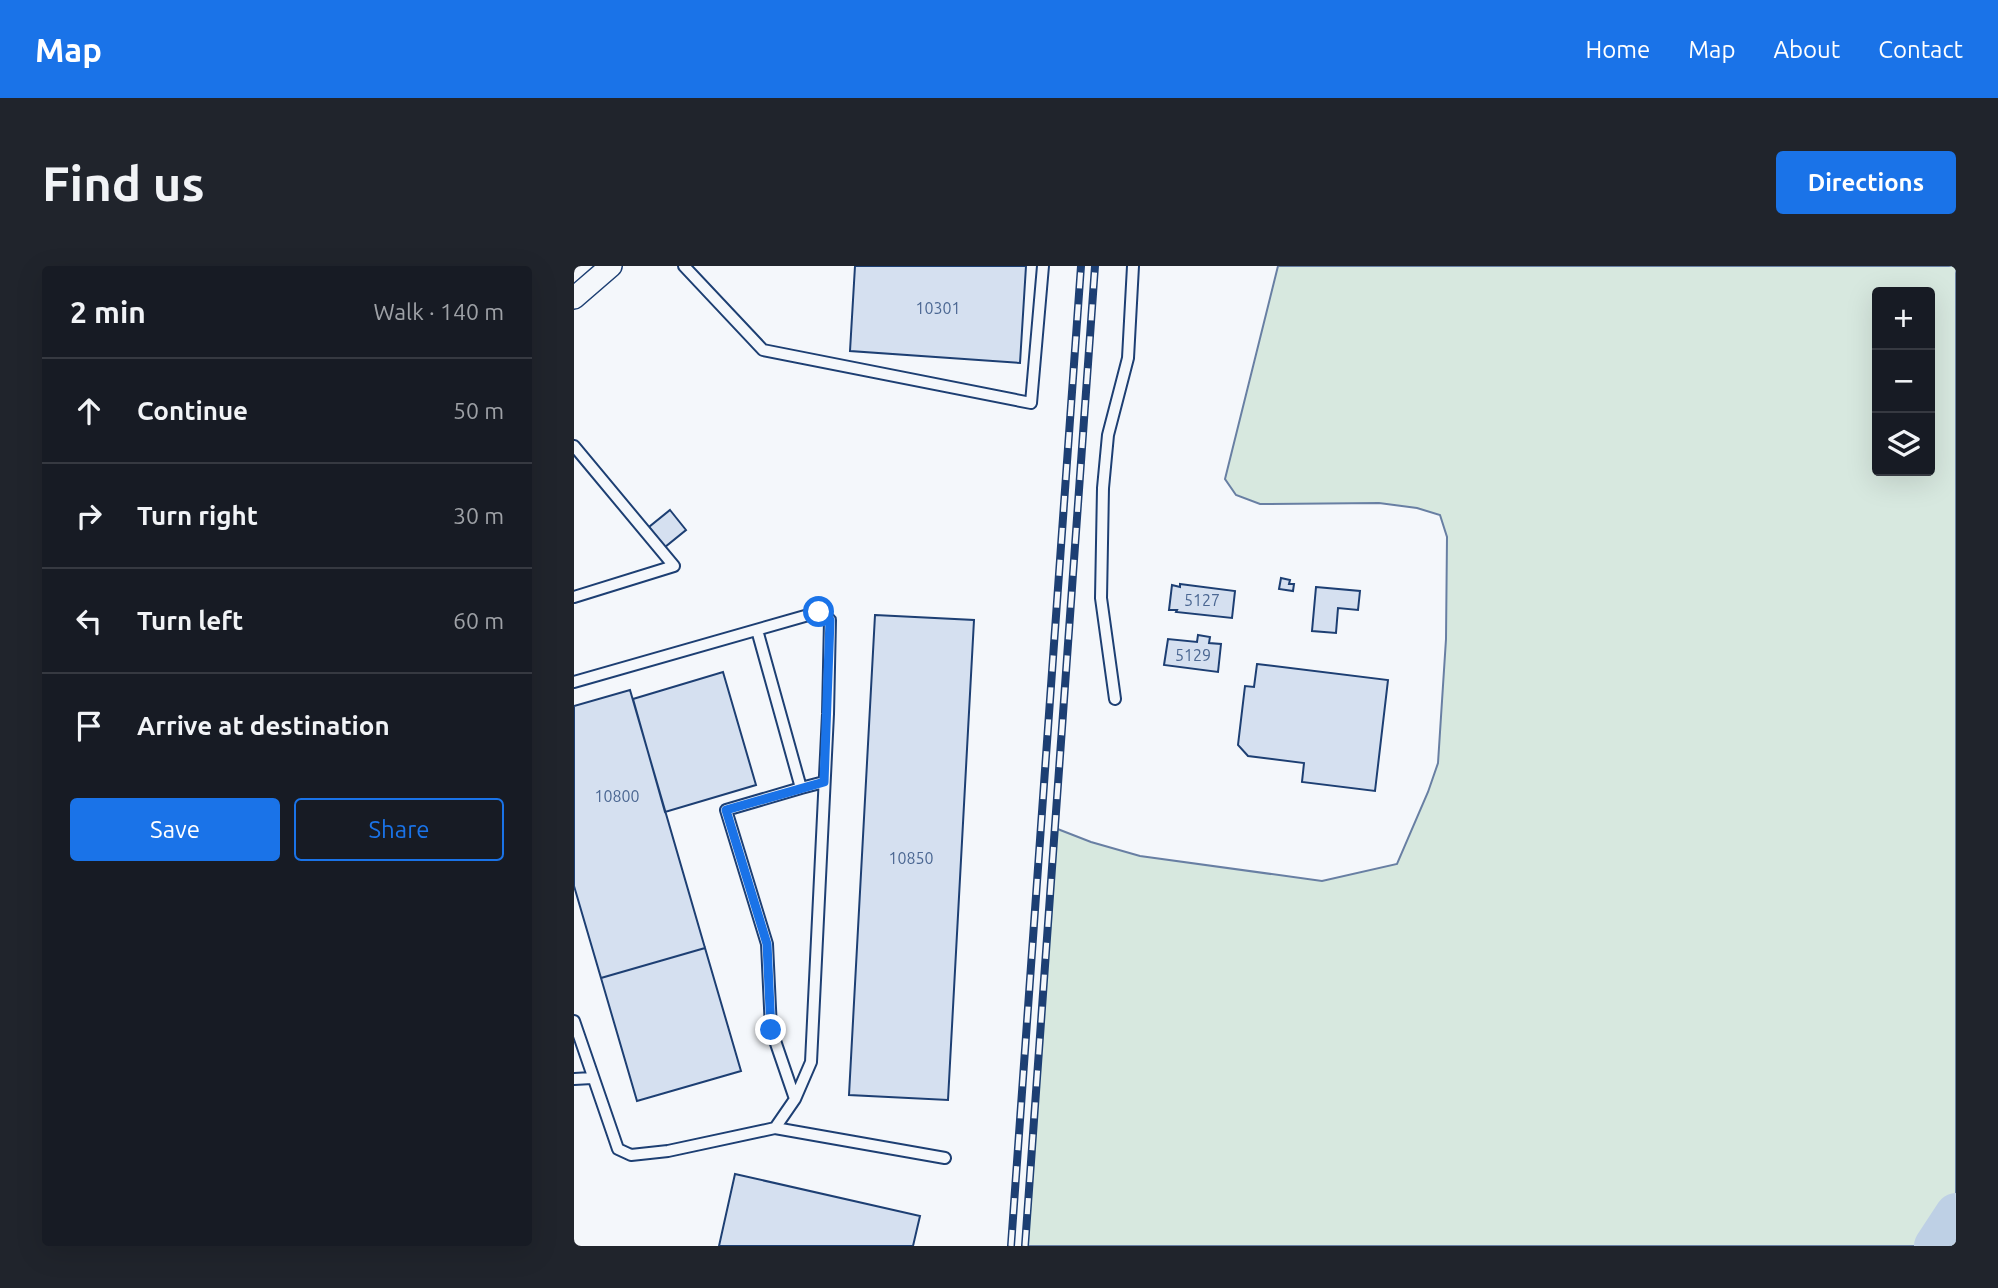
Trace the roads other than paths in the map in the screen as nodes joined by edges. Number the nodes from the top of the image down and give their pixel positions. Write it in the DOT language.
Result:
graph roads {
  1 [pos="611,266"];
  2 [pos="684,266"];
  3 [pos="1043,266"];
  4 [pos="1133,266"];
  5 [pos="574,298"];
  6 [pos="574,446"];
  7 [pos="574,597"];
  8 [pos="757,629"];
  9 [pos="574,681"];
  10 [pos="1115,699"];
  11 [pos="824,782"];
  12 [pos="801,788"];
  13 [pos="574,1021"];
  14 [pos="592,1078"];
  15 [pos="574,1079"];
  16 [pos="795,1099"];
  17 [pos="775,1128"];
  18 [pos="945,1158"];
  1 -- 5 [label="street"];
  2 -- 3 [label="lane"];
  4 -- 10 [label="lane"];
  6 -- 7 [label="lane"];
  8 -- 9 [label="lane"];
  8 -- 11 [label="lane"];
  8 -- 12 [label="lane"];
  11 -- 12 [label="lane"];
  11 -- 16 [label="lane"];
  12 -- 16 [label="lane"];
  13 -- 14 [label="lane"];
  14 -- 15 [label="lane"];
  14 -- 17 [label="lane"];
  16 -- 17 [label="lane"];
  17 -- 18 [label="lane"];
}
